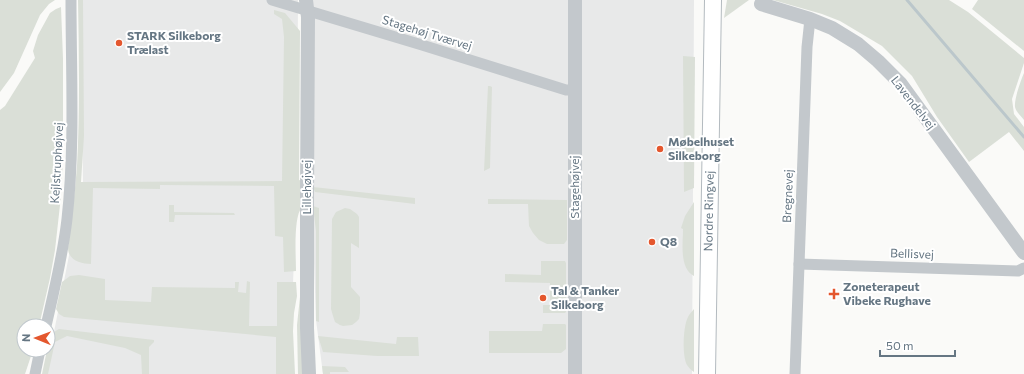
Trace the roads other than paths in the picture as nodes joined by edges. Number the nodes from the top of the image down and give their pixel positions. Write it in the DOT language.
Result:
graph roads {
  1 [pos="71,0"];
  2 [pos="272,0"];
  3 [pos="575,0"];
  4 [pos="713,0"];
  5 [pos="761,4"];
  6 [pos="306,5"];
  7 [pos="810,19"];
  8 [pos="575,90"];
  9 [pos="1024,253"];
  10 [pos="799,264"];
  11 [pos="1024,268"];
  12 [pos="48,318"];
  13 [pos="38,358"];
  14 [pos="35,374"];
  15 [pos="309,374"];
  16 [pos="575,374"];
  17 [pos="707,374"];
  18 [pos="795,374"];
  1 -- 12 [label="street, Kejlstruphøjvej"];
  2 -- 6 [label="street, Stagehøj Tværvej"];
  3 -- 8 [label="street, Stagehøjvej"];
  4 -- 17 [label="main road, Nordre Ringvej"];
  5 -- 7 [label="street, Lavendelvej"];
  6 -- 8 [label="street, Stagehøj Tværvej"];
  6 -- 15 [label="street, Lillehøjvej"];
  7 -- 9 [label="street, Lavendelvej"];
  7 -- 10 [label="street, Bregnevej"];
  8 -- 16 [label="street, Stagehøjvej"];
  10 -- 11 [label="street, Bellisvej"];
  10 -- 18 [label="street, Bregnevej"];
  13 -- 14 [label="street"];
}
